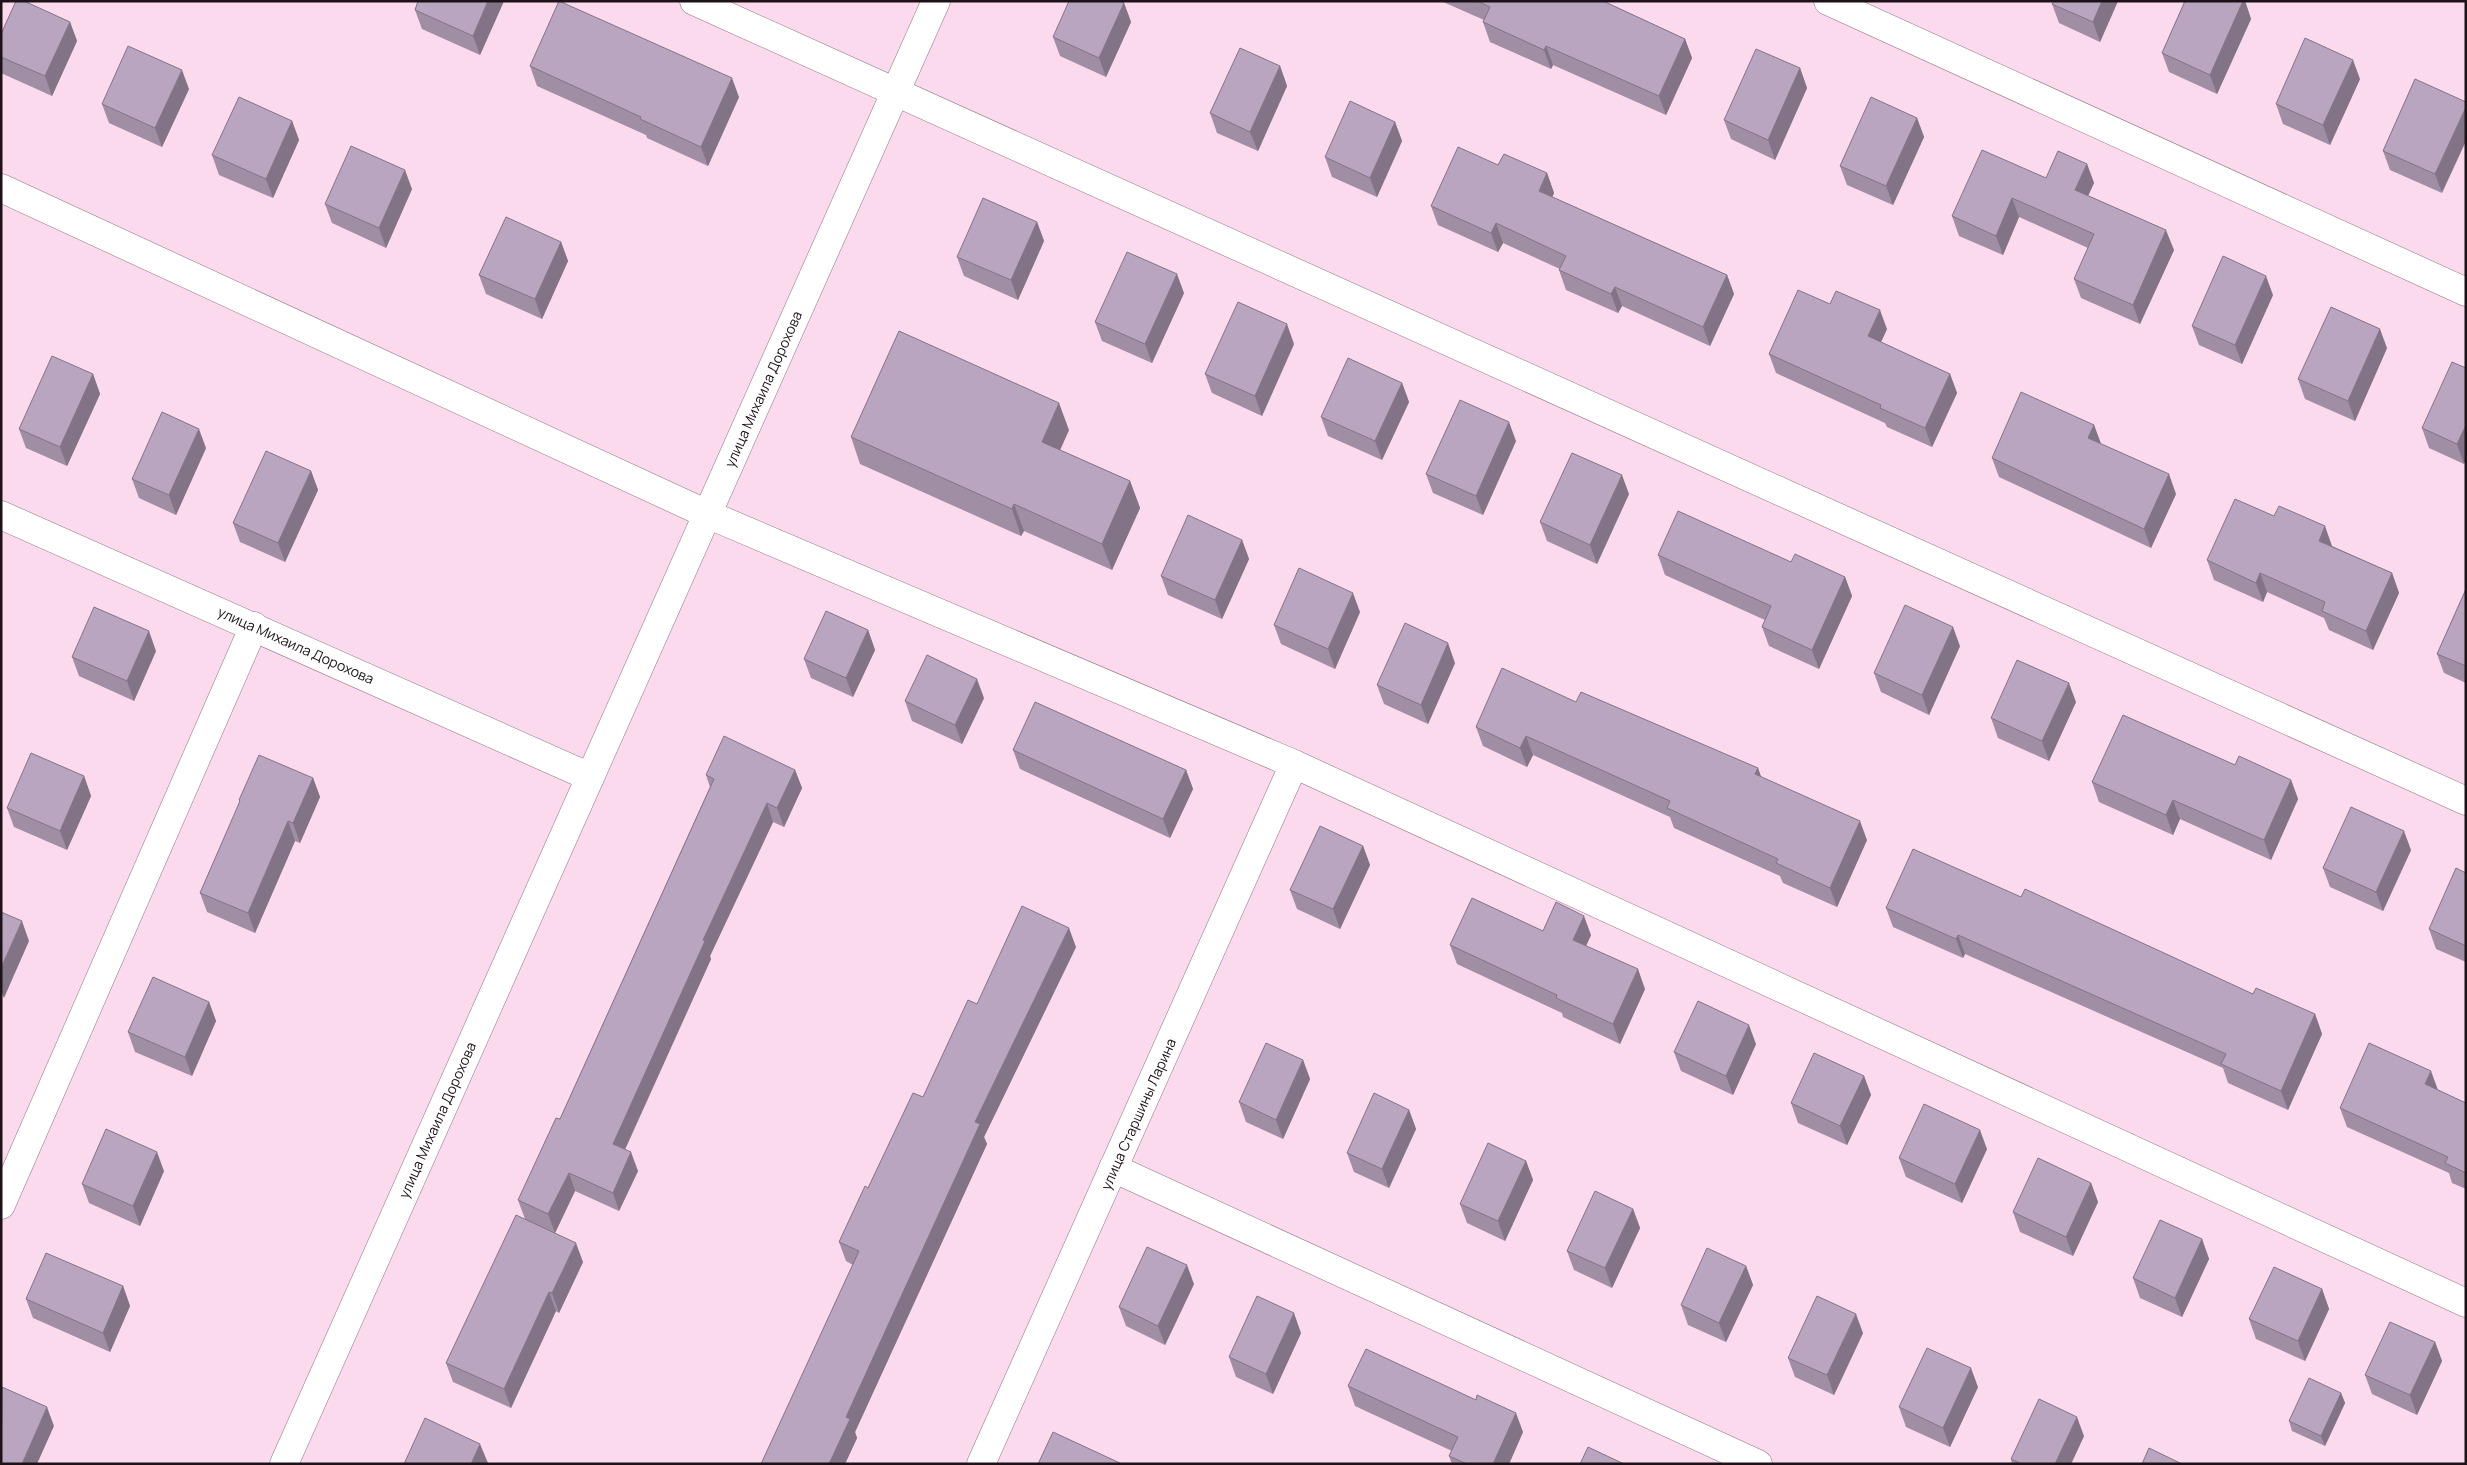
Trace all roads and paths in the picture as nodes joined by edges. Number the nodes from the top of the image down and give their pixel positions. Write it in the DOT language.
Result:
graph roads {
  1 [pos="694,1"];
  2 [pos="936,1"];
  3 [pos="1828,1"];
  4 [pos="894,93"];
  5 [pos="1,188"];
  6 [pos="2466,292"];
  7 [pos="707,514"];
  8 [pos="1,515"];
  9 [pos="254,626"];
  10 [pos="1294,764"];
  11 [pos="590,777"];
  12 [pos="2466,801"];
  13 [pos="1113,1168"];
  14 [pos="1,1205"];
  15 [pos="2466,1303"];
  16 [pos="284,1464"];
  17 [pos="981,1464"];
  18 [pos="1758,1464"];
  1 -- 4 [label="street"];
  2 -- 4 [label="street, улица Михаила Дорохова"];
  3 -- 6 [label="street"];
  4 -- 7 [label="street, улица Михаила Дорохова"];
  4 -- 12 [label="street"];
  5 -- 7 [label="street"];
  7 -- 10 [label="street"];
  7 -- 11 [label="street, улица Михаила Дорохова"];
  8 -- 9 [label="street, улица Михаила Дорохова"];
  9 -- 11 [label="street, улица Михаила Дорохова"];
  9 -- 14 [label="street"];
  10 -- 13 [label="street, улица Старшины Ларина"];
  10 -- 15 [label="street"];
  11 -- 16 [label="street, улица Михаила Дорохова"];
  13 -- 17 [label="street, улица Старшины Ларина"];
  13 -- 18 [label="street"];
}
